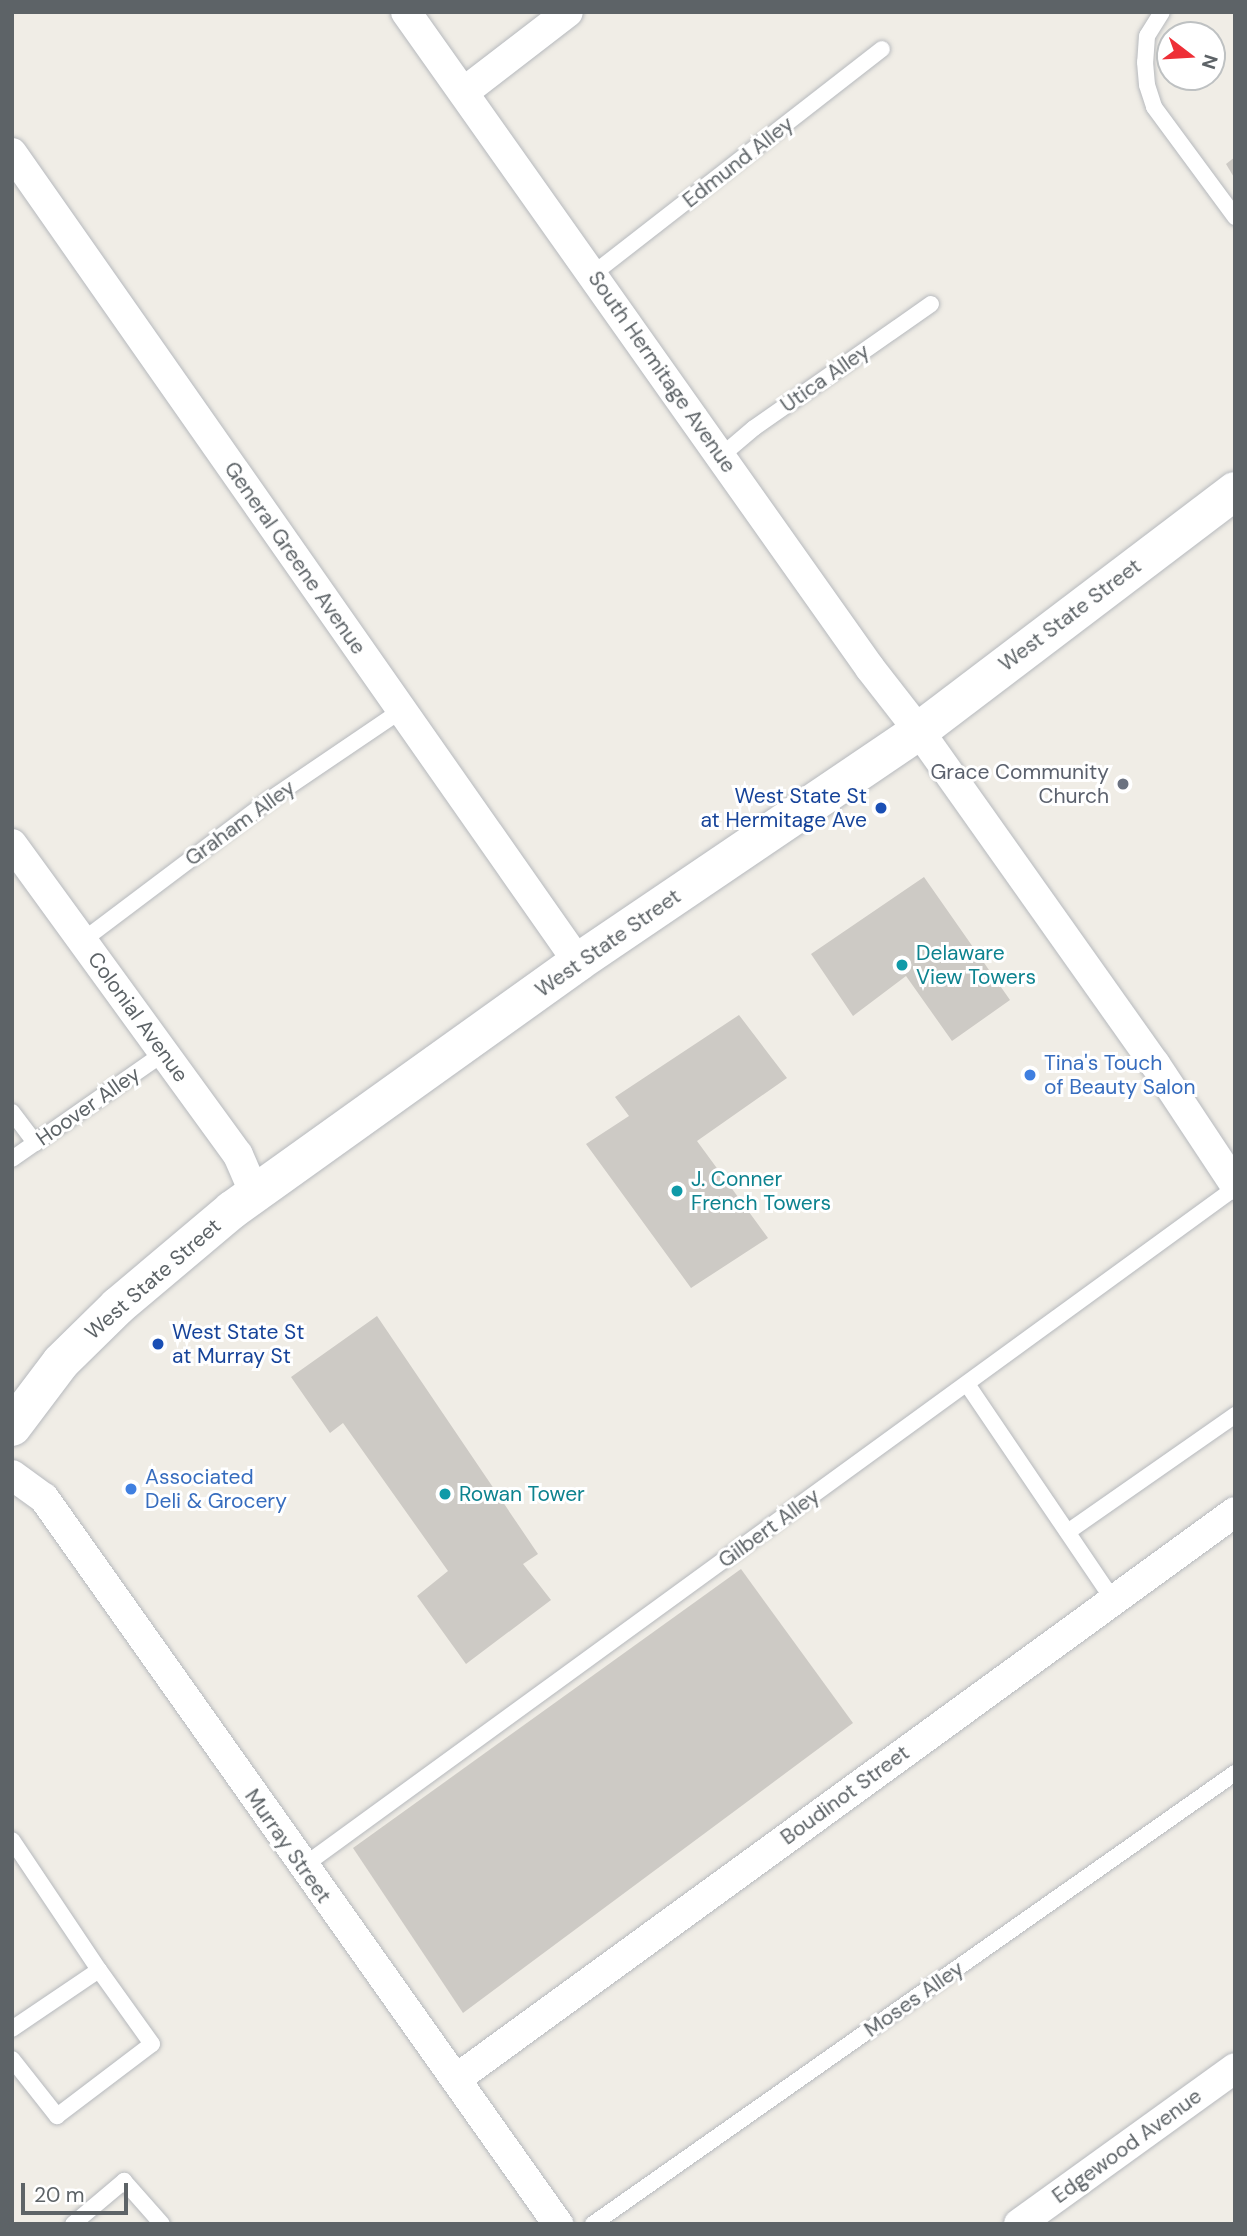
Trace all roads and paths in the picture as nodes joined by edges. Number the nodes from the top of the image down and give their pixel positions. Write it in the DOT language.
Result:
graph roads {
  1 [pos="407,12"];
  2 [pos="568,12"];
  3 [pos="1163,12"];
  4 [pos="882,49"];
  5 [pos="464,92"];
  6 [pos="12,153"];
  7 [pos="1235,217"];
  8 [pos="593,274"];
  9 [pos="931,304"];
  10 [pos="721,456"];
  11 [pos="1235,491"];
  12 [pos="402,710"];
  13 [pos="919,731"];
  14 [pos="12,844"];
  15 [pos="82,941"];
  16 [pos="578,962"];
  17 [pos="164,1053"];
  18 [pos="12,1112"];
  19 [pos="35,1143"];
  20 [pos="12,1159"];
  21 [pos="1235,1186"];
  22 [pos="255,1194"];
  23 [pos="967,1384"];
  24 [pos="1235,1415"];
  25 [pos="12,1427"];
  26 [pos="12,1475"];
  27 [pos="1235,1512"];
  28 [pos="1069,1531"];
  29 [pos="1113,1600"];
  30 [pos="1235,1773"];
  31 [pos="12,1840"];
  32 [pos="302,1867"];
  33 [pos="99,1970"];
  34 [pos="12,2029"];
  35 [pos="12,2059"];
  36 [pos="1235,2068"];
  37 [pos="456,2079"];
  38 [pos="73,2224"];
  39 [pos="162,2224"];
  40 [pos="558,2224"];
  41 [pos="593,2224"];
  42 [pos="1019,2224"];
  1 -- 5 [label="street, South Hermitage Avenue"];
  2 -- 5 [label="street"];
  3 -- 7 [label="lane"];
  4 -- 8 [label="lane, Edmund Alley"];
  5 -- 8 [label="street, South Hermitage Avenue"];
  6 -- 12 [label="street, General Greene Avenue"];
  8 -- 10 [label="street, South Hermitage Avenue"];
  9 -- 10 [label="lane, Utica Alley"];
  10 -- 13 [label="street, South Hermitage Avenue"];
  11 -- 13 [label="street, West State Street"];
  12 -- 15 [label="lane, Graham Alley"];
  12 -- 16 [label="street, General Greene Avenue"];
  13 -- 16 [label="street, West State Street"];
  13 -- 21 [label="street, South Hermitage Avenue"];
  14 -- 15 [label="street, Colonial Avenue"];
  15 -- 17 [label="street, Colonial Avenue"];
  16 -- 22 [label="street, West State Street"];
  17 -- 19 [label="lane, Hoover Alley"];
  17 -- 22 [label="street, Colonial Avenue"];
  18 -- 19 [label="lane"];
  19 -- 20 [label="lane, Hoover Alley"];
  21 -- 23 [label="lane, Gilbert Alley"];
  22 -- 25 [label="street, West State Street"];
  23 -- 28 [label="lane"];
  23 -- 32 [label="lane, Gilbert Alley"];
  24 -- 28 [label="lane"];
  26 -- 32 [label="street, Murray Street"];
  27 -- 29 [label="street, Boudinot Street"];
  28 -- 29 [label="lane"];
  29 -- 37 [label="street, Boudinot Street"];
  30 -- 41 [label="lane, Moses Alley"];
  31 -- 33 [label="lane"];
  32 -- 37 [label="street, Murray Street"];
  33 -- 34 [label="lane"];
  33 -- 35 [label="lane"];
  36 -- 42 [label="street, Edgewood Avenue"];
  37 -- 40 [label="street, Murray Street"];
  38 -- 39 [label="lane"];
}
